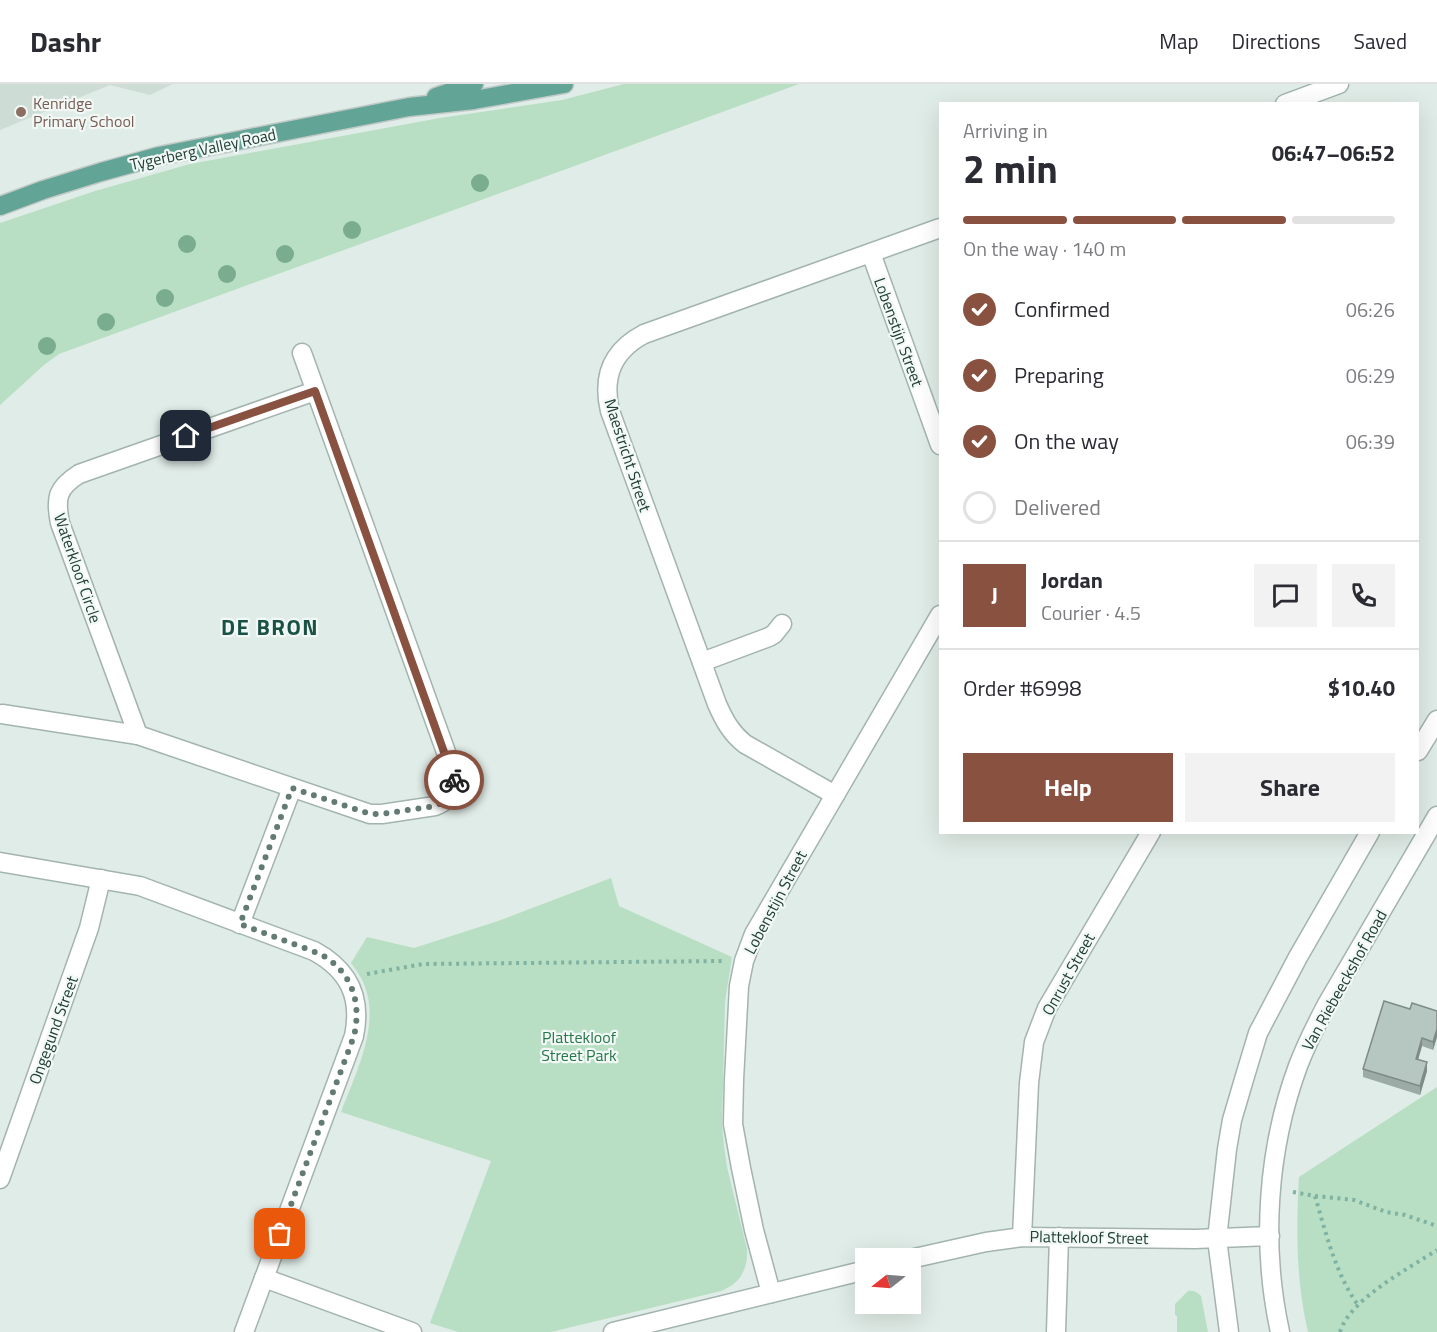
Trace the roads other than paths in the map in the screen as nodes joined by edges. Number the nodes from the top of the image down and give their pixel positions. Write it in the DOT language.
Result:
graph roads {
  1 [pos="474,84"];
  2 [pos="564,84"];
  3 [pos="1339,84"];
  4 [pos="1290,102"];
  5 [pos="409,107"];
  6 [pos="0,206"];
  7 [pos="939,228"];
  8 [pos="871,253"];
  9 [pos="302,353"];
  10 [pos="315,391"];
  11 [pos="939,442"];
  12 [pos="939,617"];
  13 [pos="782,624"];
  14 [pos="702,662"];
  15 [pos="2,714"];
  16 [pos="1437,720"];
  17 [pos="138,735"];
  18 [pos="1419,750"];
  19 [pos="292,788"];
  20 [pos="835,795"];
  21 [pos="1437,816"];
  22 [pos="1149,834"];
  23 [pos="1369,834"];
  24 [pos="0,862"];
  25 [pos="101,879"];
  26 [pos="240,924"];
  27 [pos="0,1179"];
  28 [pos="1270,1236"];
  29 [pos="1022,1237"];
  30 [pos="1059,1237"];
  31 [pos="1217,1239"];
  32 [pos="921,1257"];
  33 [pos="855,1273"];
  34 [pos="264,1278"];
  35 [pos="771,1293"];
  36 [pos="244,1332"];
  37 [pos="412,1332"];
  38 [pos="614,1332"];
  39 [pos="1056,1332"];
  40 [pos="1229,1332"];
  41 [pos="1280,1332"];
  1 -- 5 [label="main road, Tygerberg Valley Road"];
  2 -- 5 [label="main road, Tygerberg Valley Road"];
  3 -- 4 [label="street"];
  5 -- 6 [label="main road, Tygerberg Valley Road"];
  7 -- 8 [label="street, Maestricht Street"];
  8 -- 11 [label="street, Lobenstijn Street"];
  8 -- 14 [label="street, Maestricht Street"];
  9 -- 10 [label="street"];
  10 -- 17 [label="street, Waterkloof Circle"];
  10 -- 19 [label="street"];
  12 -- 20 [label="street, Lobenstijn Street"];
  13 -- 14 [label="street"];
  14 -- 20 [label="street, Maestricht Street"];
  15 -- 17 [label="street"];
  16 -- 18 [label="street"];
  17 -- 19 [label="street"];
  19 -- 26 [label="street"];
  20 -- 35 [label="street, Lobenstijn Street"];
  21 -- 28 [label="street, Van Riebeeckshof Road"];
  22 -- 29 [label="street, Onrust Street"];
  23 -- 31 [label="street"];
  24 -- 25 [label="street"];
  25 -- 26 [label="street"];
  25 -- 27 [label="street, Ongegund Street"];
  26 -- 34 [label="street"];
  28 -- 31 [label="street, Plattekloof Street"];
  28 -- 41 [label="street, Van Riebeeckshof Road"];
  29 -- 30 [label="street, Plattekloof Street"];
  29 -- 32 [label="street, Plattekloof Street"];
  30 -- 31 [label="street, Plattekloof Street"];
  30 -- 39 [label="street"];
  31 -- 40 [label="street"];
  33 -- 35 [label="street"];
  34 -- 36 [label="street"];
  34 -- 37 [label="street"];
  35 -- 38 [label="street"];
}
